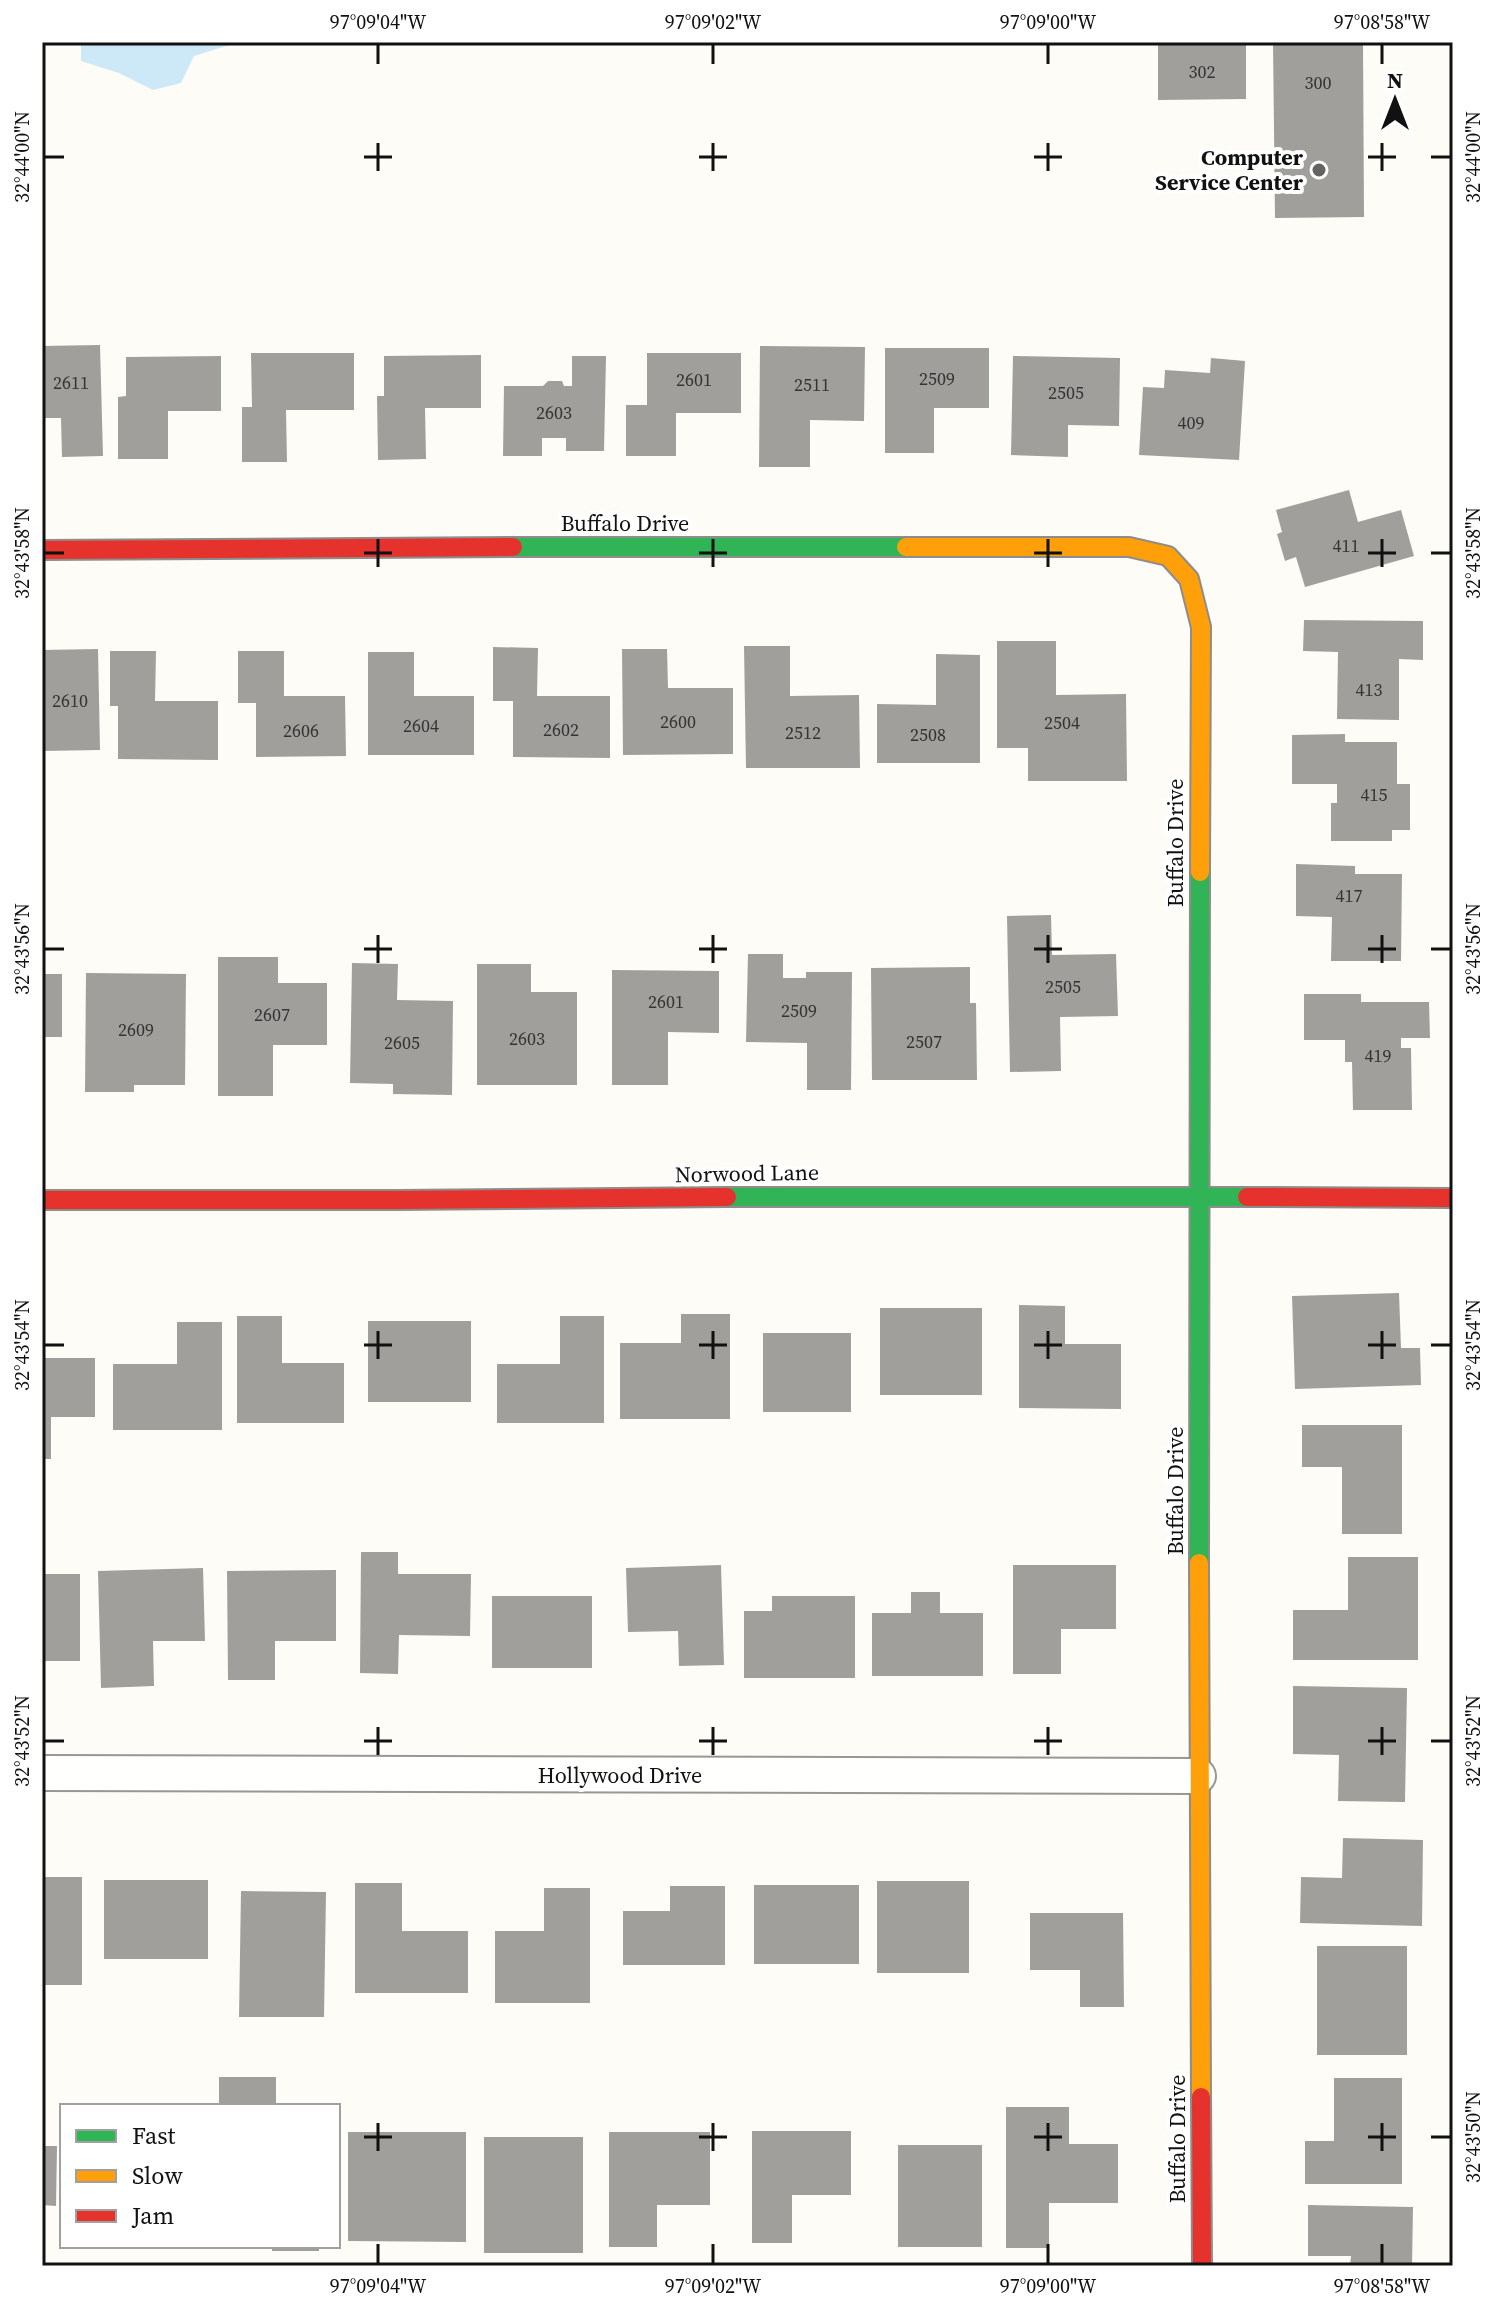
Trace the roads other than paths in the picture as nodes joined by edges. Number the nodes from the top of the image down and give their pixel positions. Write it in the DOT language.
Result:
graph roads {
  1 [pos="42,550"];
  2 [pos="1199,1198"];
  3 [pos="1453,1198"];
  4 [pos="42,1200"];
  5 [pos="42,1773"];
  6 [pos="1198,1776"];
  7 [pos="1202,2266"];
  1 -- 2 [label="street, Buffalo Drive"];
  2 -- 3 [label="street, Norwood Lane"];
  2 -- 4 [label="street, Norwood Lane"];
  2 -- 6 [label="street, Buffalo Drive"];
  5 -- 6 [label="street, Hollywood Drive"];
  6 -- 7 [label="street, Buffalo Drive"];
}
